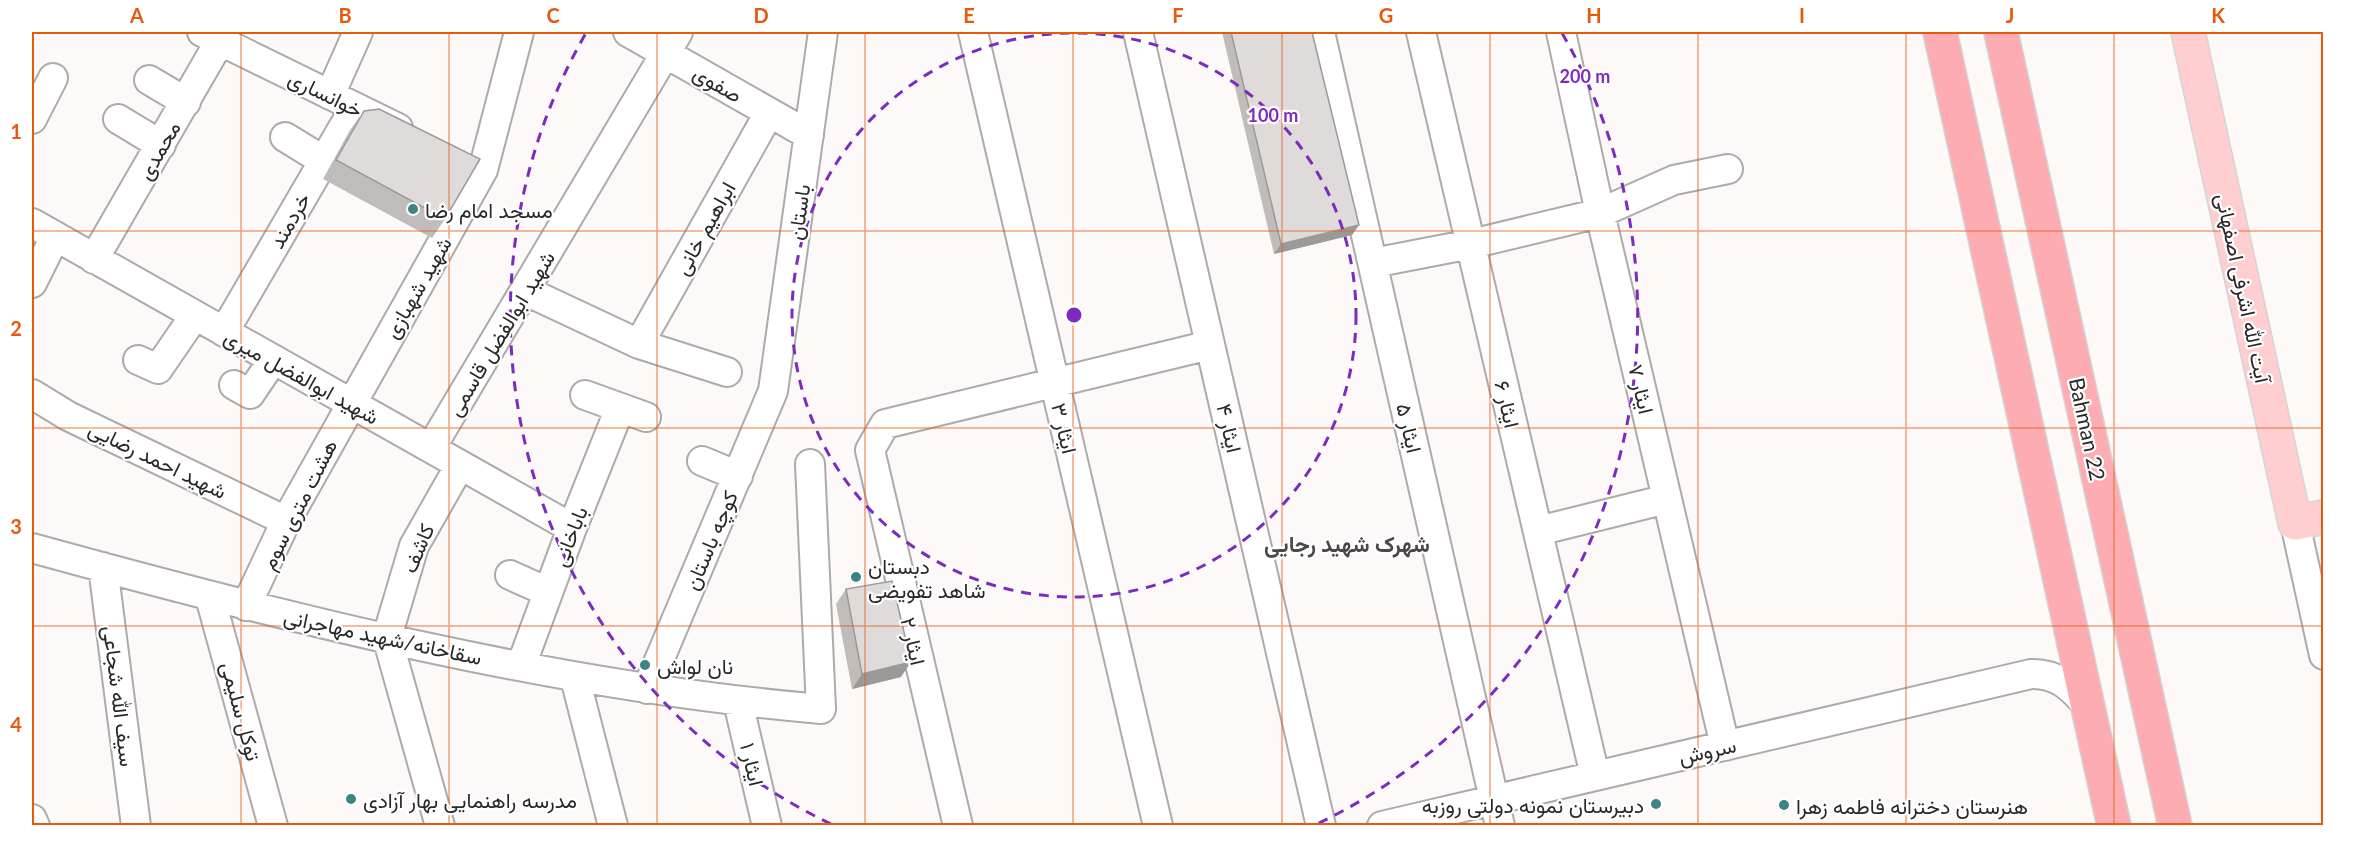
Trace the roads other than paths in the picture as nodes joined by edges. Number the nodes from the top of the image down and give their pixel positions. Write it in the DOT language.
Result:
graph roads {
  1 [pos="358,32"];
  2 [pos="519,32"];
  3 [pos="628,32"];
  4 [pos="823,32"];
  5 [pos="973,32"];
  6 [pos="1138,32"];
  7 [pos="1320,32"];
  8 [pos="1421,32"];
  9 [pos="1561,32"];
  10 [pos="1940,32"];
  11 [pos="2001,32"];
  12 [pos="2188,32"];
  13 [pos="216,35"];
  14 [pos="672,43"];
  15 [pos="53,78"];
  16 [pos="149,80"];
  17 [pos="343,101"];
  18 [pos="186,102"];
  19 [pos="769,113"];
  20 [pos="32,119"];
  21 [pos="118,119"];
  22 [pos="809,135"];
  23 [pos="285,137"];
  24 [pos="419,139"];
  25 [pos="161,145"];
  26 [pos="324,161"];
  27 [pos="1728,169"];
  28 [pos="1600,213"];
  29 [pos="43,230"];
  30 [pos="1471,244"];
  31 [pos="94,259"];
  32 [pos="1372,263"];
  33 [pos="32,283"];
  34 [pos="526,291"];
  35 [pos="195,315"];
  36 [pos="224,332"];
  37 [pos="639,344"];
  38 [pos="1210,345"];
  39 [pos="138,360"];
  40 [pos="273,360"];
  41 [pos="727,372"];
  42 [pos="1055,382"];
  43 [pos="234,385"];
  44 [pos="773,391"];
  45 [pos="32,394"];
  46 [pos="585,395"];
  47 [pos="351,403"];
  48 [pos="431,448"];
  49 [pos="702,460"];
  50 [pos="810,464"];
  51 [pos="460,465"];
  52 [pos="738,476"];
  53 [pos="1667,499"];
  54 [pos="286,521"];
  55 [pos="572,528"];
  56 [pos="2306,528"];
  57 [pos="1538,531"];
  58 [pos="32,548"];
  59 [pos="103,567"];
  60 [pos="510,575"];
  61 [pos="548,592"];
  62 [pos="210,597"];
  63 [pos="246,606"];
  64 [pos="387,637"];
  65 [pos="2073,640"];
  66 [pos="2322,641"];
  67 [pos="521,666"];
  68 [pos="2031,674"];
  69 [pos="575,678"];
  70 [pos="647,689"];
  71 [pos="738,702"];
  72 [pos="2088,707"];
  73 [pos="1725,746"];
  74 [pos="1595,776"];
  75 [pos="1497,812"];
  76 [pos="32,819"];
  77 [pos="35,825"];
  78 [pos="136,825"];
  79 [pos="273,825"];
  80 [pos="440,825"];
  81 [pos="613,825"];
  82 [pos="767,825"];
  83 [pos="958,825"];
  84 [pos="1158,825"];
  85 [pos="1321,825"];
  86 [pos="1382,825"];
  87 [pos="2114,825"];
  88 [pos="2175,825"];
  1 -- 17 [label="street, خردمند"];
  2 -- 47 [label="street, شهید شهبازی"];
  3 -- 14 [label="street, صفوی"];
  4 -- 22 [label="street, باستان"];
  5 -- 42 [label="street, ایثار ۳"];
  6 -- 38 [label="street, ایثار ۴"];
  7 -- 32 [label="street, ایثار ۵"];
  8 -- 30 [label="street, ایثار ۶"];
  9 -- 28 [label="street, ایثار ۷"];
  10 -- 65 [label="highway"];
  11 -- 88 [label="highway, Bahman 22"];
  12 -- 56 [label="main road, آیت الله اشرفی اصفهانی"];
  13 -- 17 [label="street, خوانساری"];
  13 -- 18 [label="street, محمدی"];
  14 -- 19 [label="street, صفوی"];
  14 -- 34 [label="street, شهید ابوالفضل قاسمی"];
  15 -- 20 [label="street"];
  16 -- 18 [label="street"];
  17 -- 24 [label="street, خوانساری"];
  17 -- 26 [label="street, خردمند"];
  18 -- 25 [label="street, محمدی"];
  19 -- 22 [label="street, صفوی"];
  19 -- 37 [label="street, ابراهیم خانی"];
  21 -- 25 [label="street"];
  22 -- 44 [label="street, باستان"];
  23 -- 26 [label="street"];
  25 -- 31 [label="street, محمدی"];
  26 -- 36 [label="street, خردمند"];
  27 -- 28 [label="street"];
  28 -- 30 [label="street"];
  28 -- 53 [label="street, ایثار ۷"];
  29 -- 31 [label="street, شهید ابوالفضل میری"];
  29 -- 33 [label="street"];
  30 -- 32 [label="street"];
  30 -- 57 [label="street, ایثار ۶"];
  31 -- 35 [label="street, شهید ابوالفضل میری"];
  32 -- 75 [label="street, ایثار ۵"];
  34 -- 37 [label="street"];
  34 -- 48 [label="street, شهید ابوالفضل قاسمی"];
  35 -- 36 [label="street, شهید ابوالفضل میری"];
  35 -- 39 [label="street"];
  36 -- 40 [label="street, شهید ابوالفضل میری"];
  37 -- 41 [label="street"];
  38 -- 42 [label="street"];
  38 -- 85 [label="street, ایثار ۴"];
  40 -- 43 [label="street"];
  40 -- 47 [label="street, شهید ابوالفضل میری"];
  42 -- 83 [label="street, ایثار ۲"];
  42 -- 84 [label="street, ایثار ۳"];
  44 -- 52 [label="street, کوچه باستان"];
  45 -- 54 [label="street, شهید احمد رضایی"];
  46 -- 55 [label="street, باباخانی"];
  47 -- 48 [label="street, شهید ابوالفضل میری"];
  47 -- 54 [label="street, هشت متری سوم"];
  48 -- 51 [label="street, شهید ابوالفضل میری"];
  49 -- 52 [label="street"];
  50 -- 71 [label="street, سقاخانه/شهید مهاجرانی"];
  51 -- 55 [label="street, شهید ابوالفضل میری"];
  51 -- 64 [label="street, کاشف"];
  52 -- 70 [label="street, کوچه باستان"];
  53 -- 57 [label="street"];
  53 -- 73 [label="street, ایثار ۷"];
  54 -- 63 [label="street, هشت متری سوم"];
  55 -- 61 [label="street, باباخانی"];
  56 -- 66 [label="street"];
  57 -- 74 [label="street, ایثار ۶"];
  58 -- 59 [label="street, سقاخانه/شهید مهاجرانی"];
  59 -- 62 [label="street, سقاخانه/شهید مهاجرانی"];
  59 -- 78 [label="street, سیف الله شجاعی"];
  60 -- 61 [label="street"];
  61 -- 67 [label="street, باباخانی"];
  62 -- 63 [label="street, سقاخانه/شهید مهاجرانی"];
  62 -- 79 [label="street, توکل سلیمی"];
  63 -- 64 [label="street, سقاخانه/شهید مهاجرانی"];
  64 -- 67 [label="street, سقاخانه/شهید مهاجرانی"];
  64 -- 80 [label="street"];
  65 -- 68 [label="street"];
  65 -- 72 [label="highway"];
  67 -- 69 [label="street, سقاخانه/شهید مهاجرانی"];
  68 -- 72 [label="street"];
  68 -- 73 [label="street, سروش"];
  69 -- 70 [label="street, سقاخانه/شهید مهاجرانی"];
  69 -- 81 [label="street"];
  70 -- 71 [label="street, سقاخانه/شهید مهاجرانی"];
  71 -- 82 [label="street, ایثار ۱"];
  72 -- 87 [label="highway"];
  73 -- 74 [label="street, سروش"];
  74 -- 75 [label="street, سروش"];
  75 -- 86 [label="street, سروش"];
  76 -- 77 [label="street"];
}
